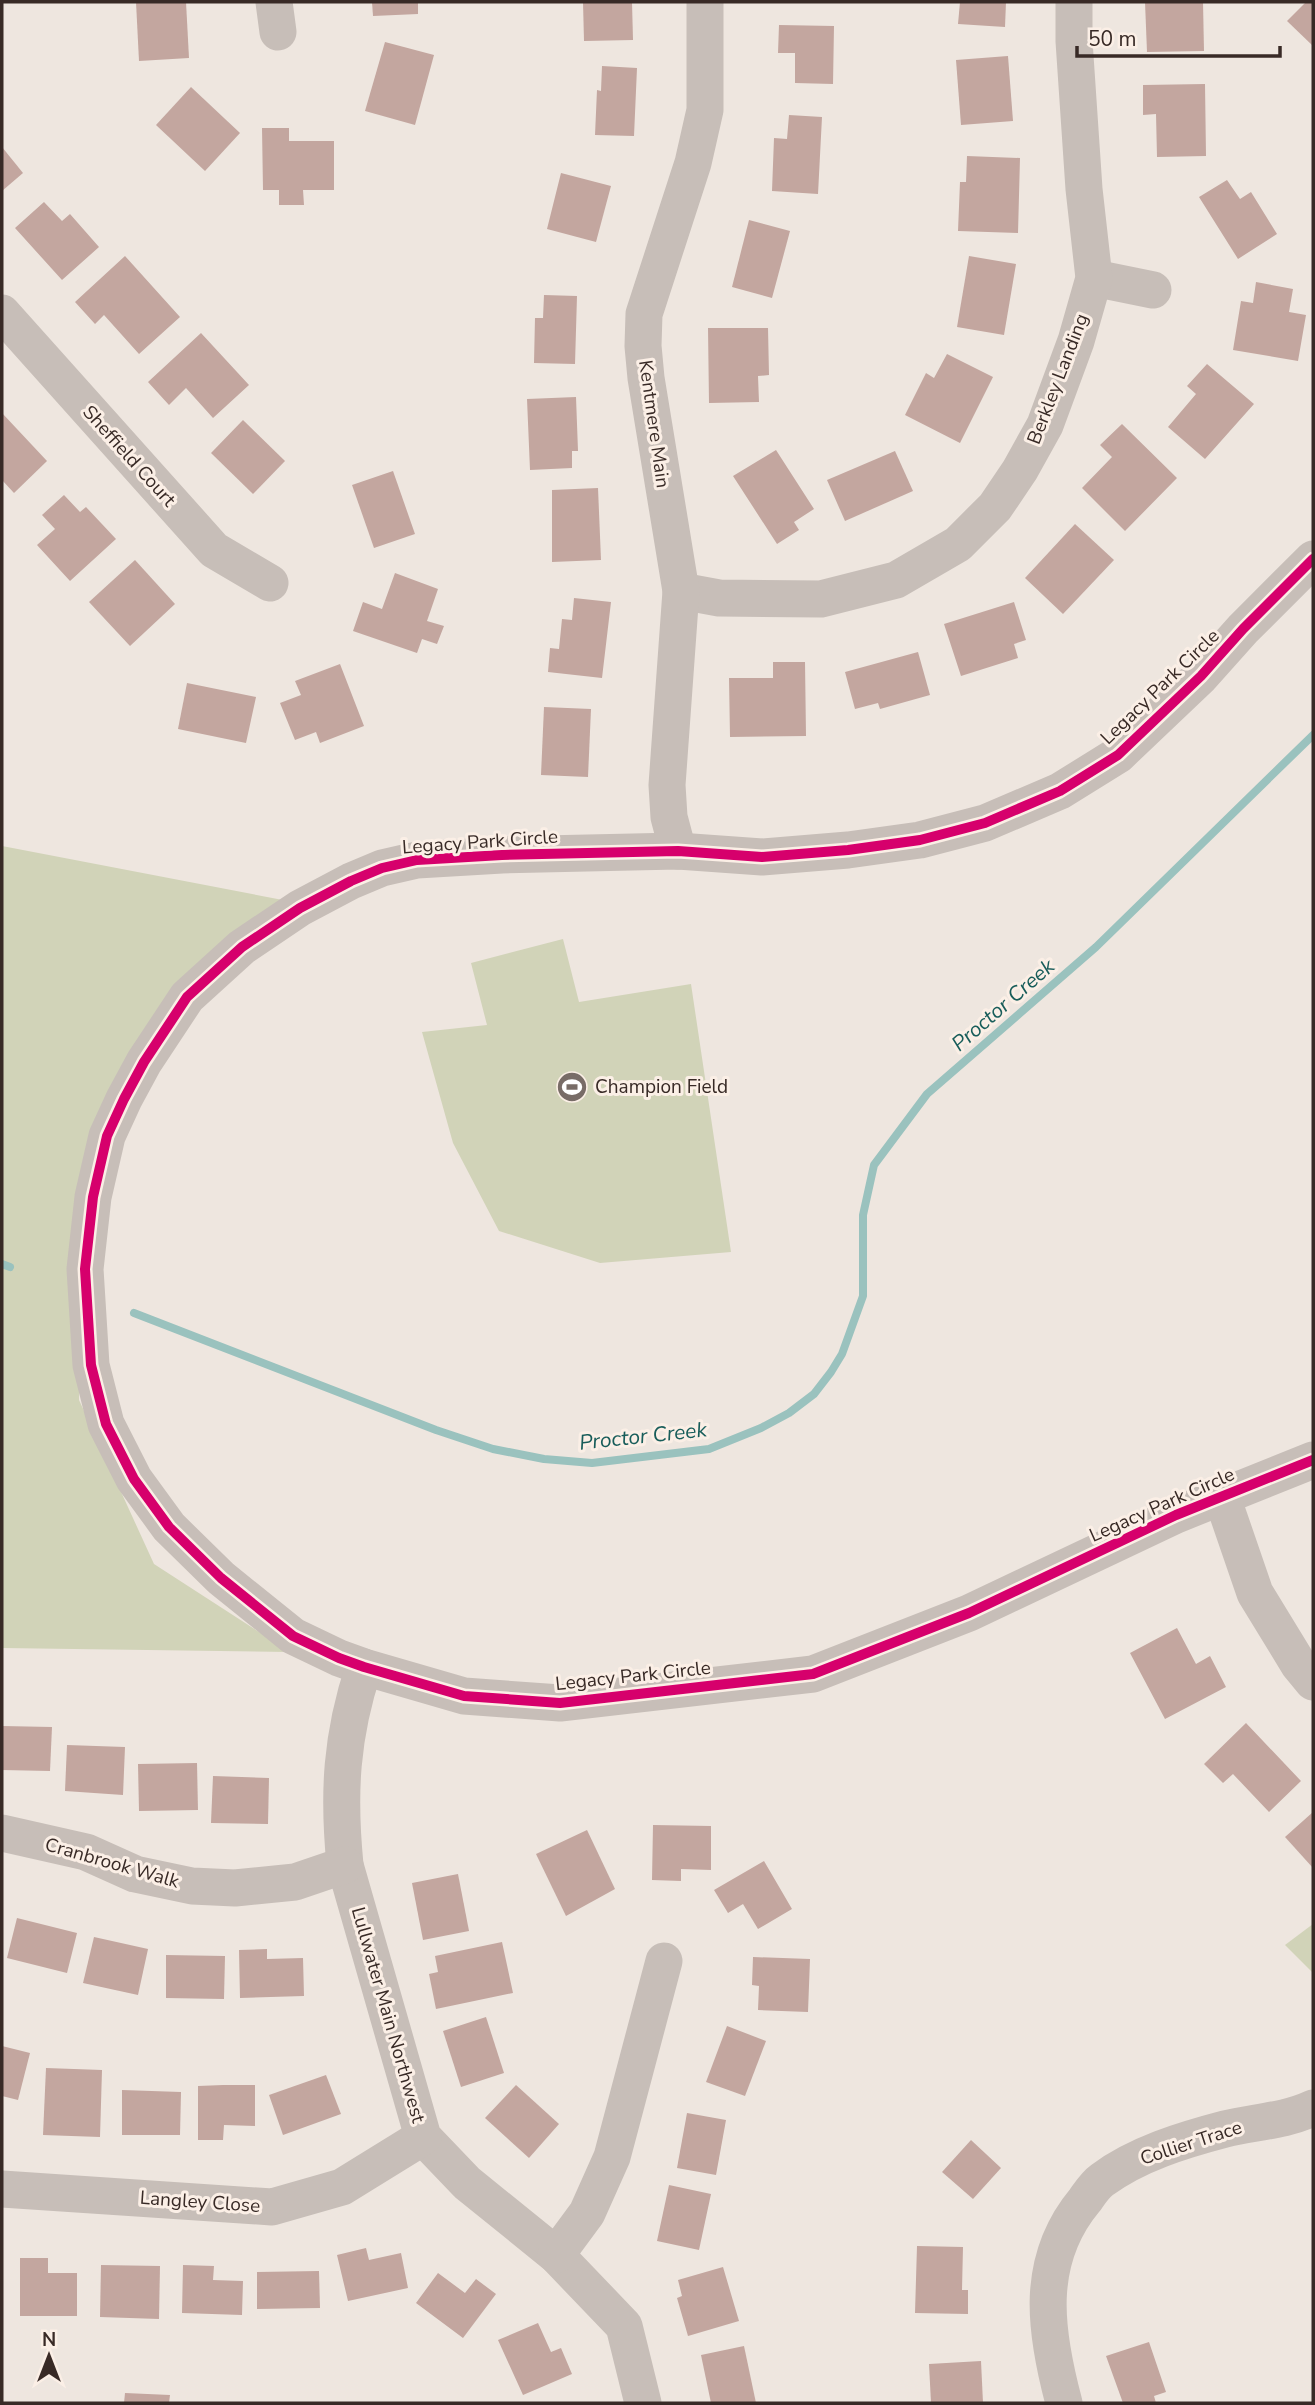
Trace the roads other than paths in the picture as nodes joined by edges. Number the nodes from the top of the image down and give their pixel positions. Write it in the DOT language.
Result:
graph roads {
  1 [pos="705,2"];
  2 [pos="1074,2"];
  3 [pos="1094,278"];
  4 [pos="1153,290"];
  5 [pos="2,313"];
  6 [pos="1313,559"];
  7 [pos="270,583"];
  8 [pos="681,591"];
  9 [pos="678,851"];
  10 [pos="1313,1460"];
  11 [pos="1222,1497"];
  12 [pos="364,1668"];
  13 [pos="1313,1682"];
  14 [pos="2,1833"];
  15 [pos="345,1865"];
  16 [pos="664,1961"];
  17 [pos="1313,2108"];
  18 [pos="423,2137"];
  19 [pos="2,2189"];
  20 [pos="556,2255"];
  21 [pos="643,2403"];
  22 [pos="1064,2403"];
  1 -- 8 [label="street, Kentmere Main"];
  2 -- 3 [label="street, Berkley Landing"];
  3 -- 4 [label="street"];
  3 -- 8 [label="street, Berkley Landing"];
  5 -- 7 [label="street, Sheffield Court"];
  6 -- 9 [label="street, Legacy Park Circle"];
  8 -- 9 [label="street, Kentmere Main"];
  9 -- 12 [label="street, Legacy Park Circle"];
  10 -- 11 [label="street, Legacy Park Circle"];
  11 -- 12 [label="street, Legacy Park Circle"];
  11 -- 13 [label="street"];
  12 -- 15 [label="street, Lullwater Main Northwest"];
  14 -- 15 [label="street, Cranbrook Walk"];
  15 -- 18 [label="street, Lullwater Main Northwest"];
  16 -- 20 [label="street"];
  17 -- 22 [label="street, Collier Trace"];
  18 -- 19 [label="street, Langley Close"];
  18 -- 20 [label="street, Lullwater Main Northwest"];
  20 -- 21 [label="street, Lullwater Main Northwest"];
}
